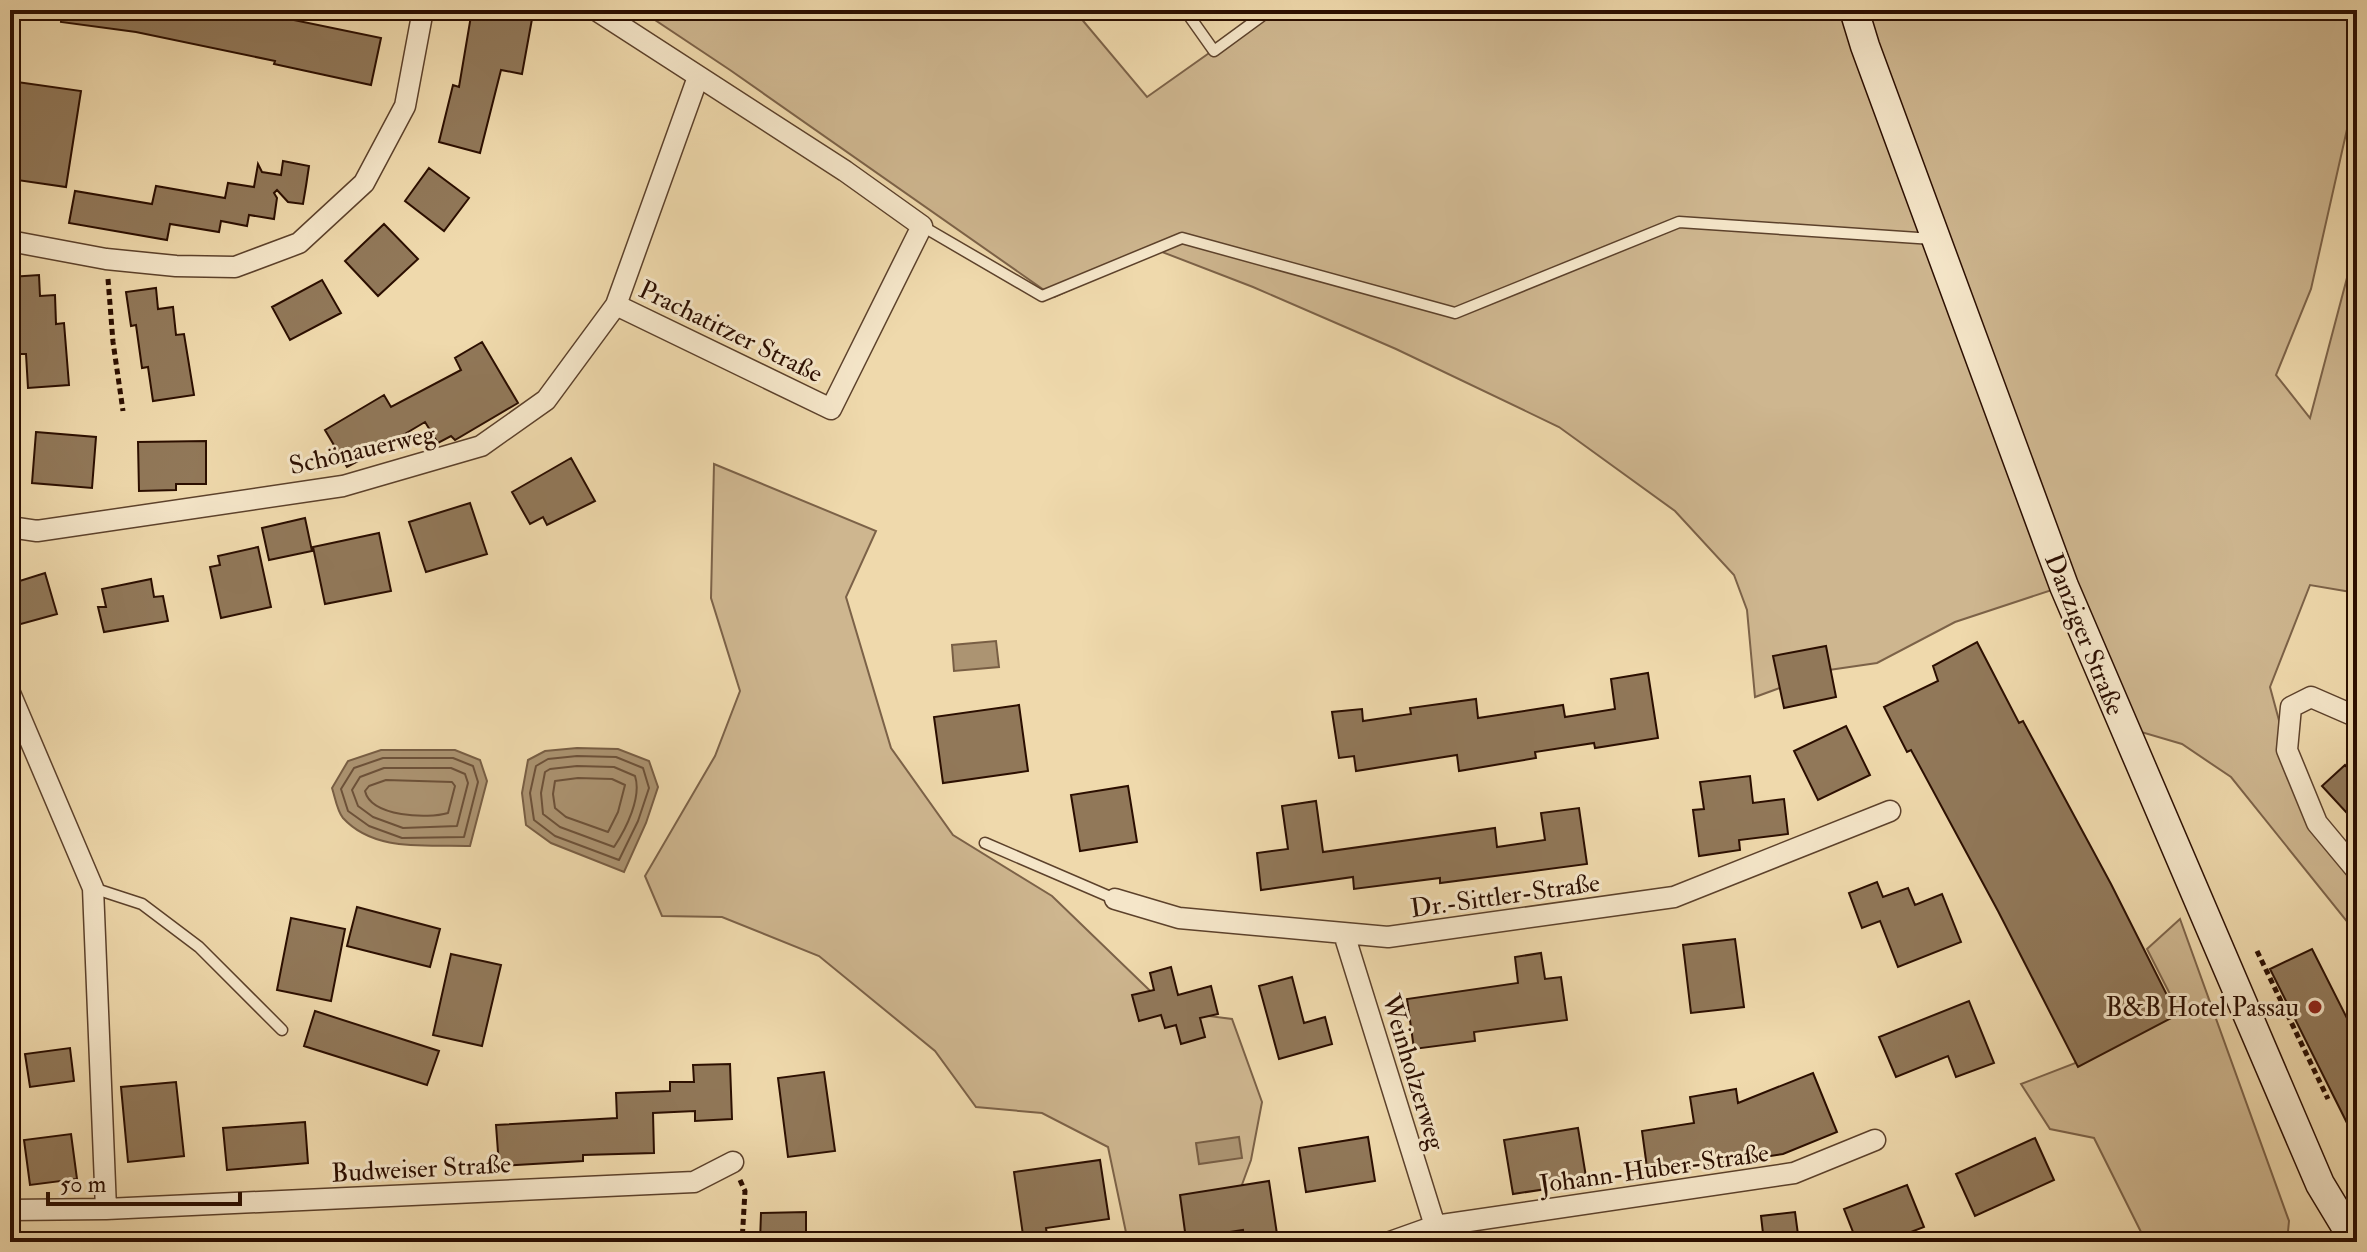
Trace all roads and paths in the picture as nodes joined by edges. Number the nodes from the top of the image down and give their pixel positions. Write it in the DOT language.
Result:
graph roads {
  1 [pos="423,10"];
  2 [pos="596,10"];
  3 [pos="1185,10"];
  4 [pos="1270,10"];
  5 [pos="1854,10"];
  6 [pos="698,77"];
  7 [pos="922,226"];
  8 [pos="1936,240"];
  9 [pos="10,241"];
  10 [pos="109,290"];
  11 [pos="616,305"];
  12 [pos="123,411"];
  13 [pos="10,527"];
  14 [pos="10,693"];
  15 [pos="2357,717"];
  16 [pos="1890,811"];
  17 [pos="985,843"];
  18 [pos="2357,871"];
  19 [pos="93,888"];
  20 [pos="1115,899"];
  21 [pos="1344,934"];
  22 [pos="2257,951"];
  23 [pos="282,1030"];
  24 [pos="2328,1099"];
  25 [pos="1875,1140"];
  26 [pos="733,1162"];
  27 [pos="106,1209"];
  28 [pos="10,1210"];
  29 [pos="1437,1234"];
  30 [pos="742,1242"];
  31 [pos="1390,1242"];
  32 [pos="2355,1242"];
  1 -- 9 [label="street"];
  2 -- 6 [label="street"];
  3 -- 4 [label="lane"];
  5 -- 8 [label="street, Danziger Straße"];
  6 -- 7 [label="street"];
  6 -- 11 [label="street, Prachatitzer Straße"];
  7 -- 8 [label="lane"];
  7 -- 11 [label="street, Prachatitzer Straße"];
  8 -- 32 [label="street, Danziger Straße"];
  10 -- 12 [label="path"];
  11 -- 13 [label="street, Schönauerweg"];
  14 -- 19 [label="street"];
  15 -- 18 [label="street"];
  16 -- 21 [label="street, Dr.-Sittler-Straße"];
  17 -- 20 [label="lane"];
  19 -- 23 [label="lane"];
  19 -- 27 [label="street"];
  20 -- 21 [label="street, Dr.-Sittler-Straße"];
  21 -- 29 [label="street, Weinholzerweg"];
  22 -- 24 [label="path"];
  25 -- 29 [label="street, Johann-Huber-Straße"];
  26 -- 27 [label="street, Budweiser Straße"];
  26 -- 30 [label="path"];
  27 -- 28 [label="street, Budweiser Straße"];
  29 -- 31 [label="street"];
}
